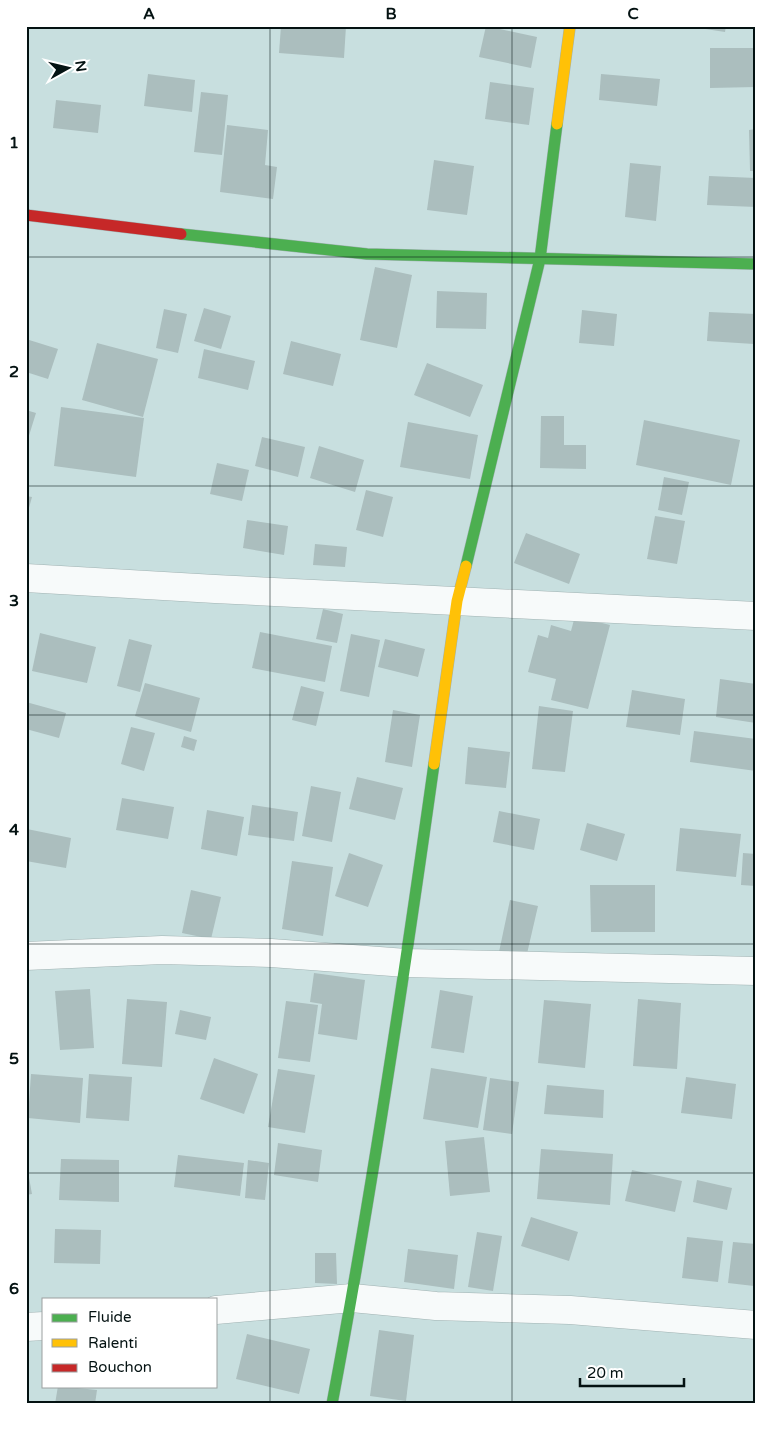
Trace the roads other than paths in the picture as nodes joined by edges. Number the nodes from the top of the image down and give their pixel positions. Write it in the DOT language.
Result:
graph roads {
  1 [pos="570,26"];
  2 [pos="26,215"];
  3 [pos="540,259"];
  4 [pos="756,264"];
  5 [pos="26,578"];
  6 [pos="457,601"];
  7 [pos="756,616"];
  8 [pos="26,956"];
  9 [pos="406,962"];
  10 [pos="756,971"];
  11 [pos="352,1298"];
  12 [pos="218,1310"];
  13 [pos="756,1325"];
  14 [pos="42,1326"];
  15 [pos="26,1328"];
  16 [pos="332,1404"];
  1 -- 3 [label="street"];
  2 -- 3 [label="street"];
  3 -- 4 [label="street"];
  3 -- 6 [label="street"];
  5 -- 6 [label="street"];
  6 -- 7 [label="street"];
  6 -- 9 [label="street"];
  8 -- 9 [label="street"];
  9 -- 10 [label="street"];
  9 -- 11 [label="street"];
  11 -- 12 [label="street"];
  11 -- 13 [label="street"];
  11 -- 16 [label="street"];
  14 -- 15 [label="street"];
}
